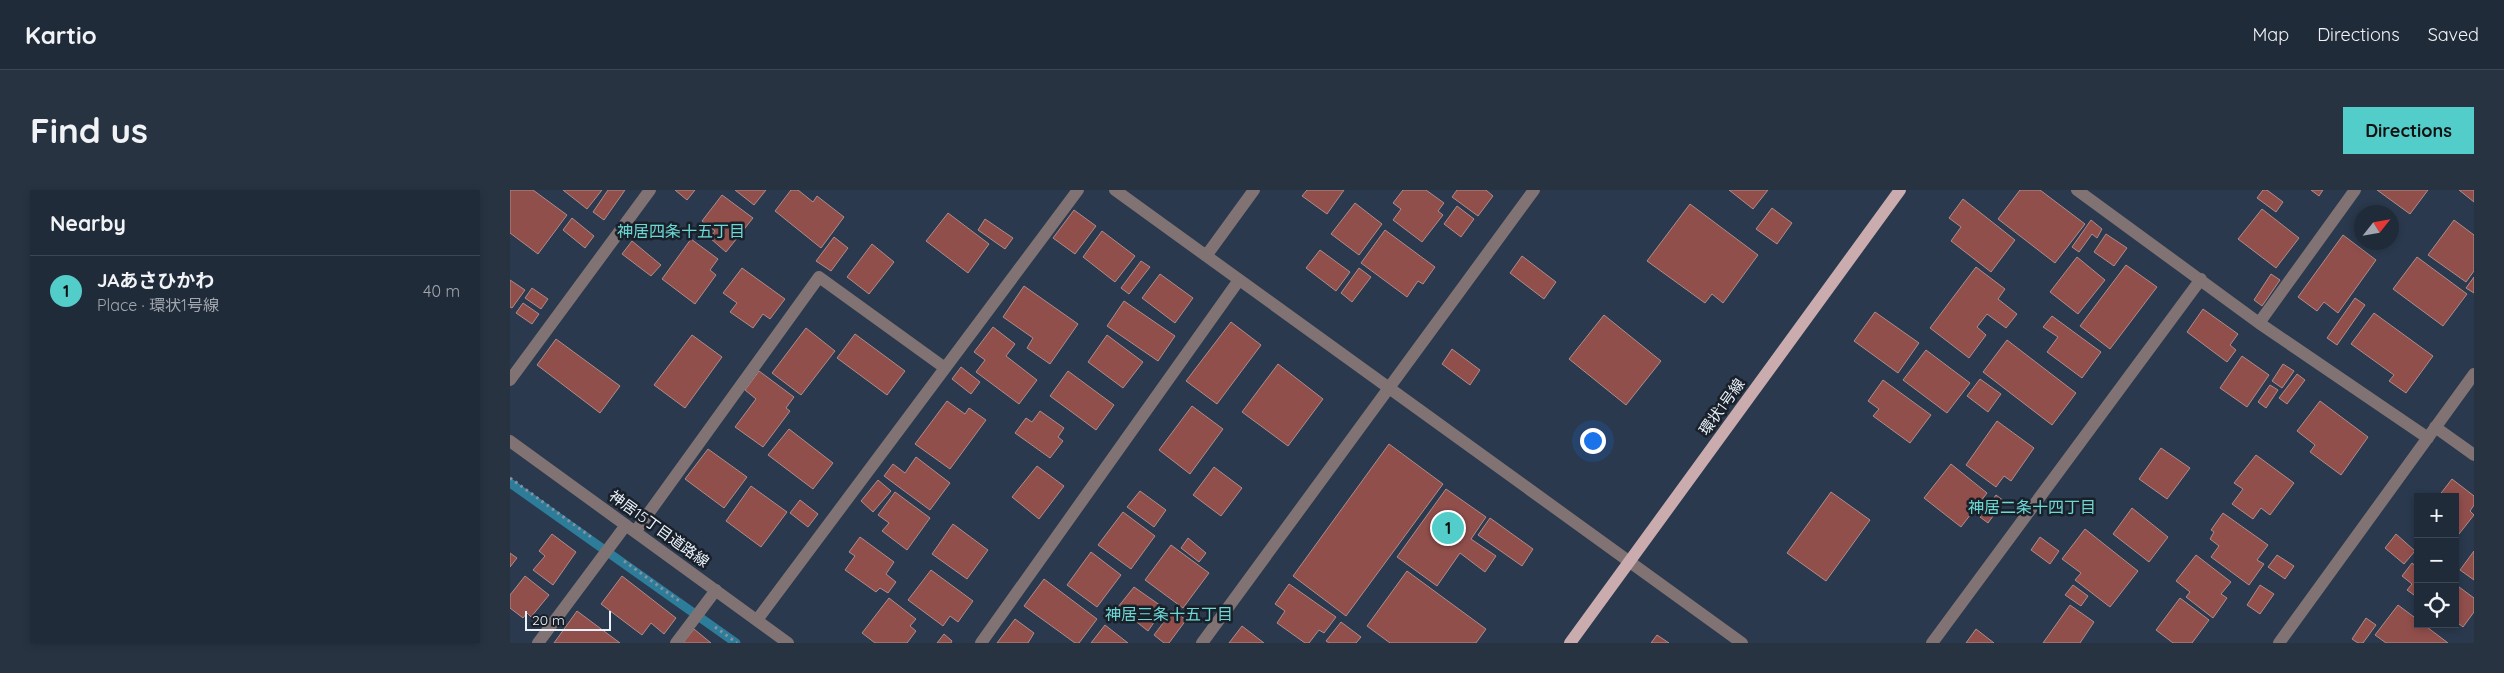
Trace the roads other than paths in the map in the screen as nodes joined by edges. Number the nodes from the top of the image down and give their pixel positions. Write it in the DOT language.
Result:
graph roads {
  1 [pos="650,190"];
  2 [pos="1078,190"];
  3 [pos="1115,190"];
  4 [pos="1254,190"];
  5 [pos="1534,190"];
  6 [pos="1900,190"];
  7 [pos="2077,190"];
  8 [pos="2355,190"];
  9 [pos="1206,256"];
  10 [pos="2201,279"];
  11 [pos="1239,280"];
  12 [pos="2260,323"];
  13 [pos="945,368"];
  14 [pos="2474,374"];
  15 [pos="510,380"];
  16 [pos="1388,388"];
  17 [pos="2436,427"];
  18 [pos="2428,438"];
  19 [pos="510,441"];
  20 [pos="2474,455"];
  21 [pos="630,528"];
  22 [pos="1630,562"];
  23 [pos="716,590"];
  24 [pos="757,620"];
  25 [pos="538,643"];
  26 [pos="676,643"];
  27 [pos="788,643"];
  28 [pos="981,643"];
  29 [pos="1202,643"];
  30 [pos="1570,643"];
  31 [pos="1742,643"];
  32 [pos="1932,643"];
  33 [pos="2278,643"];
  1 -- 15 [label="street"];
  2 -- 13 [label="street"];
  3 -- 9 [label="street"];
  4 -- 9 [label="street"];
  5 -- 16 [label="street"];
  6 -- 22 [label="main road, 環状1号線"];
  7 -- 10 [label="street"];
  8 -- 12 [label="street"];
  9 -- 11 [label="street"];
  10 -- 12 [label="street"];
  10 -- 32 [label="street"];
  11 -- 16 [label="street"];
  11 -- 28 [label="street"];
  12 -- 18 [label="street"];
  13 -- 21 [label="street"];
  13 -- 24 [label="street"];
  14 -- 17 [label="street"];
  16 -- 22 [label="street"];
  16 -- 29 [label="street"];
  17 -- 18 [label="street"];
  17 -- 20 [label="street"];
  18 -- 33 [label="street"];
  19 -- 21 [label="street, 神居15丁目道路線"];
  21 -- 23 [label="street, 神居15丁目道路線"];
  21 -- 25 [label="street"];
  22 -- 30 [label="main road, 環状1号線"];
  22 -- 31 [label="street"];
  23 -- 24 [label="street, 神居15丁目道路線"];
  23 -- 26 [label="street"];
  24 -- 27 [label="street, 神居15丁目道路線"];
}
